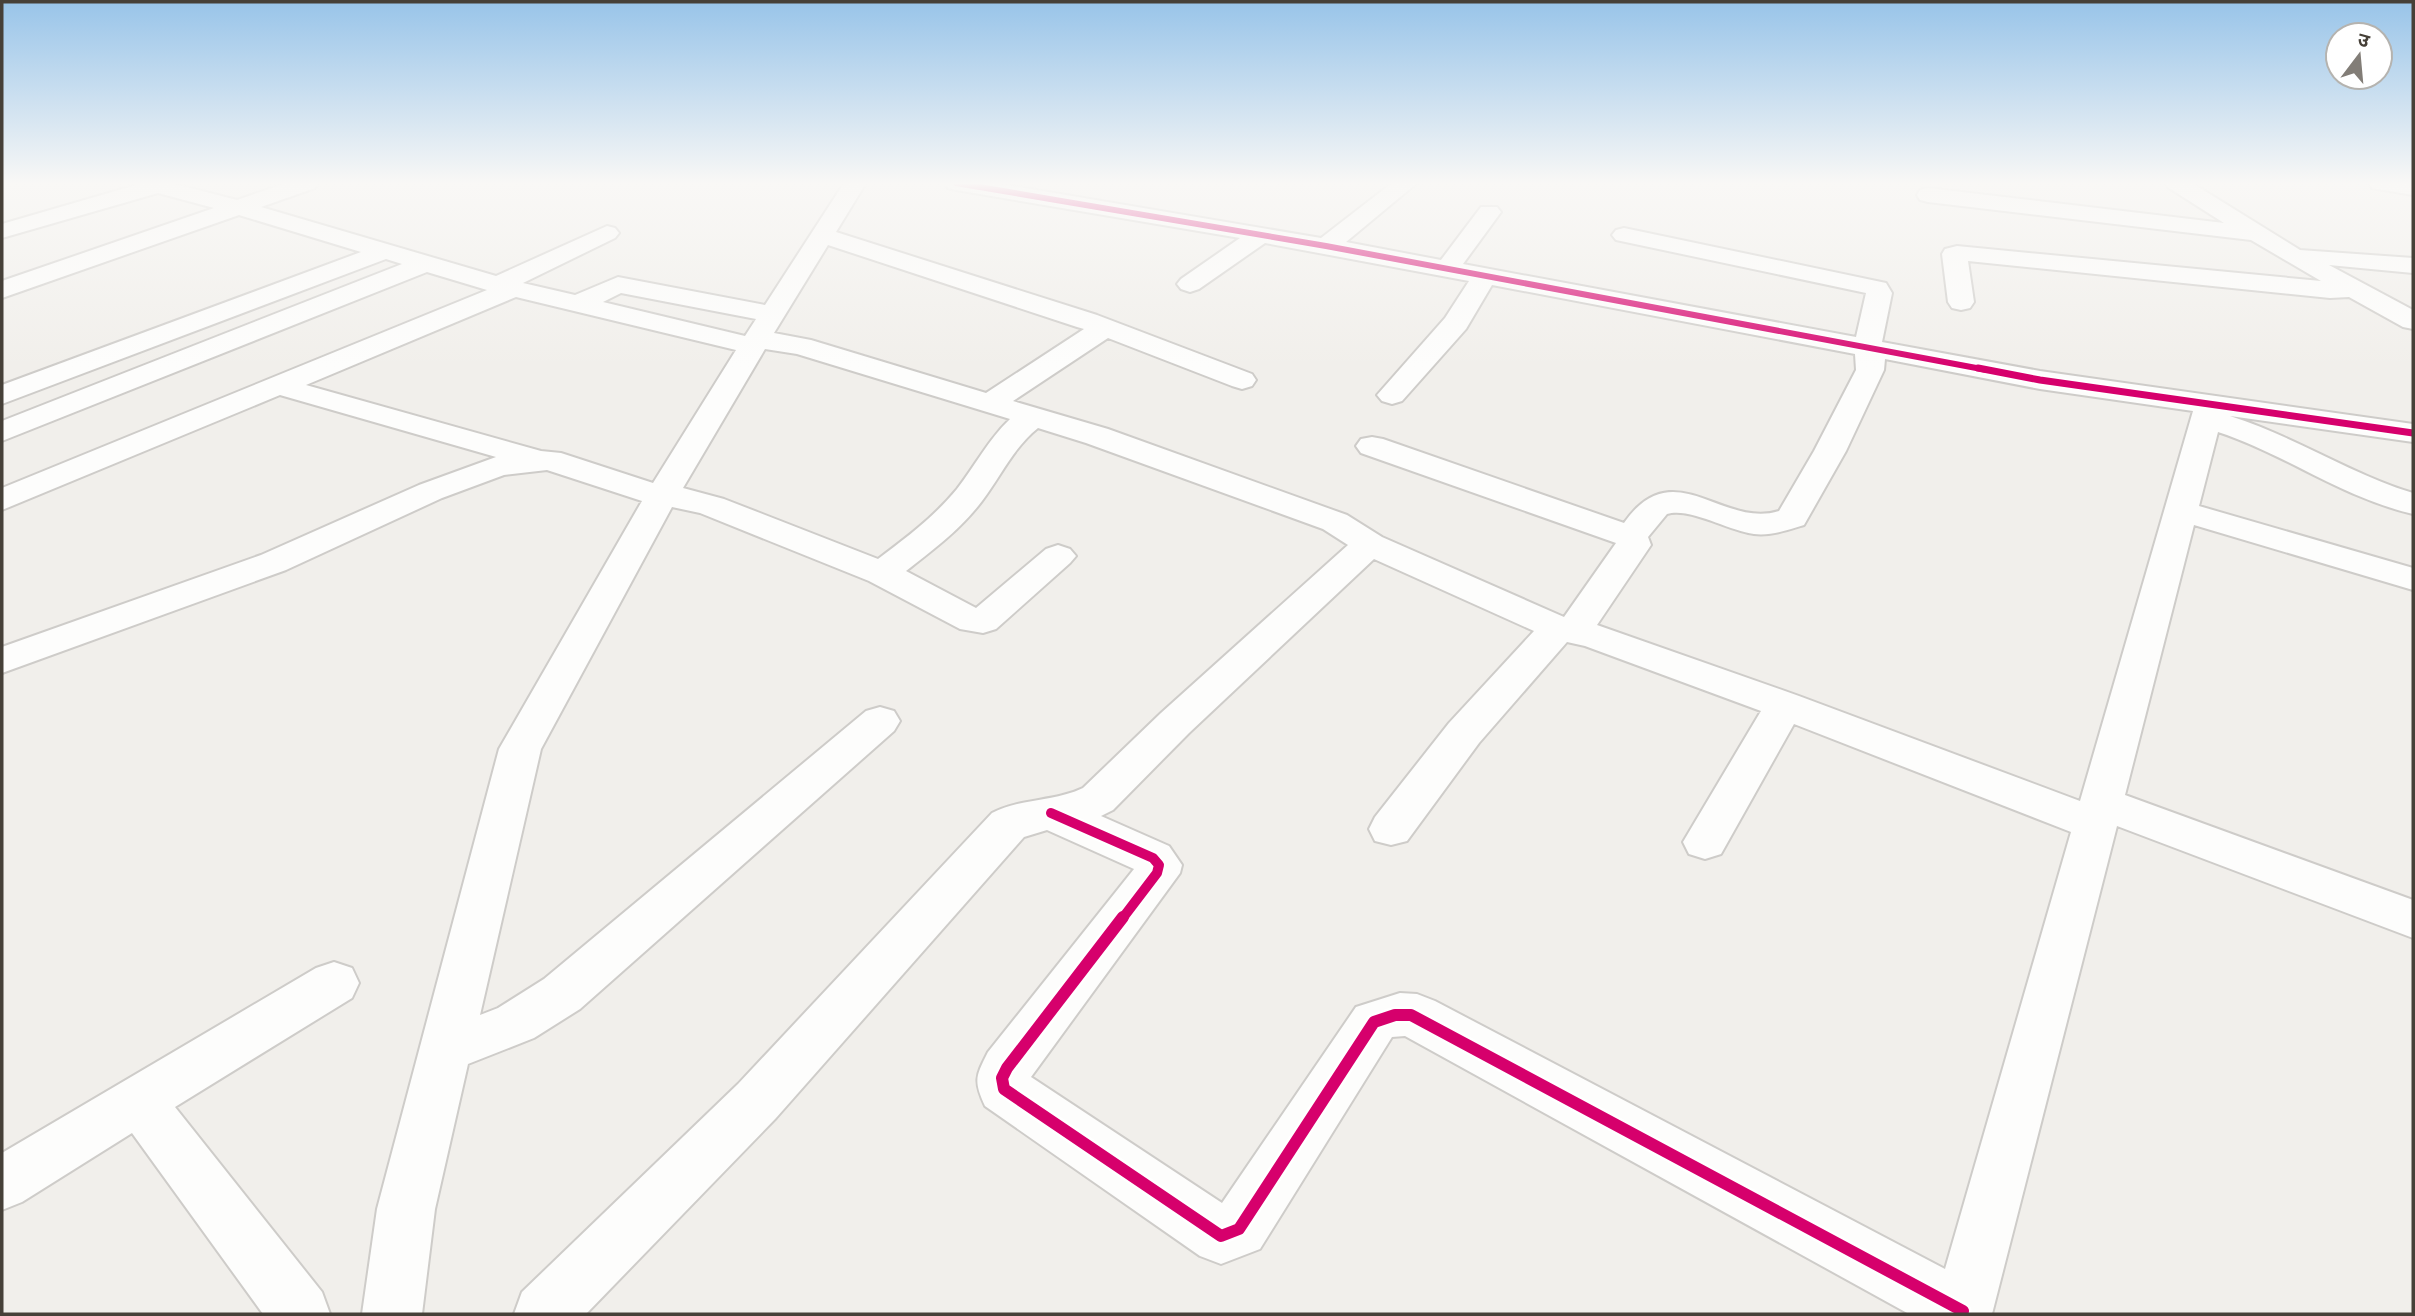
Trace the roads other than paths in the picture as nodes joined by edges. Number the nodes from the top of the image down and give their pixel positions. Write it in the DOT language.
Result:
graph roads {
  1 [pos="134,244"];
  2 [pos="358,244"];
  3 [pos="585,244"];
  4 [pos="816,244"];
  5 [pos="851,244"];
  6 [pos="1247,244"];
  7 [pos="1317,244"];
  8 [pos="1465,244"];
  9 [pos="1686,244"];
  10 [pos="2274,244"];
  11 [pos="1326,246"];
  12 [pos="383,252"];
  13 [pos="2290,254"];
  14 [pos="425,264"];
  15 [pos="2413,265"];
  16 [pos="1448,268"];
  17 [pos="1485,276"];
  18 [pos="1190,284"];
  19 [pos="507,286"];
  20 [pos="2354,289"];
  21 [pos="2,290"];
  22 [pos="1961,302"];
  23 [pos="576,305"];
  24 [pos="2413,321"];
  25 [pos="1105,328"];
  26 [pos="760,333"];
  27 [pos="1867,349"];
  28 [pos="1242,380"];
  29 [pos="279,386"];
  30 [pos="2,395"];
  31 [pos="1392,395"];
  32 [pos="989,404"];
  33 [pos="2209,412"];
  34 [pos="1032,417"];
  35 [pos="2,432"];
  36 [pos="2413,433"];
  37 [pos="1372,446"];
  38 [pos="534,458"];
  39 [pos="662,497"];
  40 [pos="2,500"];
  41 [pos="2413,504"];
  42 [pos="2181,511"];
  43 [pos="1631,537"];
  44 [pos="1370,544"];
  45 [pos="1058,556"];
  46 [pos="882,573"];
  47 [pos="2413,579"];
  48 [pos="1566,629"];
  49 [pos="2,661"];
  50 [pos="1784,705"];
  51 [pos="880,721"];
  52 [pos="1051,813"];
  53 [pos="2098,813"];
  54 [pos="1391,829"];
  55 [pos="1705,842"];
  56 [pos="2413,919"];
  57 [pos="334,983"];
  58 [pos="446,1050"];
  59 [pos="155,1123"];
  60 [pos="2,1183"];
  61 [pos="1962,1312"];
  62 [pos="300,1314"];
  63 [pos="393,1314"];
  64 [pos="544,1314"];
  1 -- 21 [label="street"];
  2 -- 12 [label="street"];
  3 -- 19 [label="street"];
  4 -- 26 [label="street"];
  5 -- 25 [label="street"];
  6 -- 18 [label="street"];
  7 -- 11 [label="street"];
  8 -- 16 [label="street"];
  9 -- 27 [label="street"];
  10 -- 13 [label="street"];
  11 -- 16 [label="street"];
  12 -- 14 [label="street"];
  12 -- 30 [label="street"];
  13 -- 15 [label="street"];
  13 -- 20 [label="street"];
  14 -- 19 [label="street"];
  14 -- 35 [label="street"];
  16 -- 17 [label="street"];
  17 -- 27 [label="street"];
  17 -- 31 [label="street"];
  19 -- 23 [label="street"];
  19 -- 29 [label="street"];
  20 -- 22 [label="street"];
  20 -- 24 [label="street"];
  23 -- 26 [label="street"];
  23 -- 26 [label="street"];
  25 -- 28 [label="street"];
  25 -- 32 [label="street"];
  26 -- 32 [label="street"];
  26 -- 39 [label="street"];
  27 -- 33 [label="street"];
  27 -- 43 [label="street"];
  29 -- 38 [label="street"];
  29 -- 40 [label="street"];
  32 -- 34 [label="street"];
  33 -- 36 [label="street"];
  33 -- 41 [label="street"];
  33 -- 42 [label="street"];
  34 -- 44 [label="street"];
  34 -- 46 [label="street"];
  37 -- 43 [label="street"];
  38 -- 39 [label="street"];
  38 -- 49 [label="street"];
  39 -- 46 [label="street"];
  39 -- 58 [label="street"];
  42 -- 47 [label="street"];
  42 -- 53 [label="street"];
  43 -- 48 [label="street"];
  44 -- 48 [label="street"];
  44 -- 52 [label="street"];
  45 -- 46 [label="street"];
  48 -- 50 [label="street"];
  48 -- 54 [label="street"];
  50 -- 53 [label="street"];
  50 -- 55 [label="street"];
  51 -- 58 [label="street"];
  52 -- 61 [label="street"];
  52 -- 64 [label="street"];
  53 -- 56 [label="street"];
  53 -- 61 [label="street"];
  57 -- 60 [label="street"];
  58 -- 63 [label="street"];
  59 -- 62 [label="street"];
}
